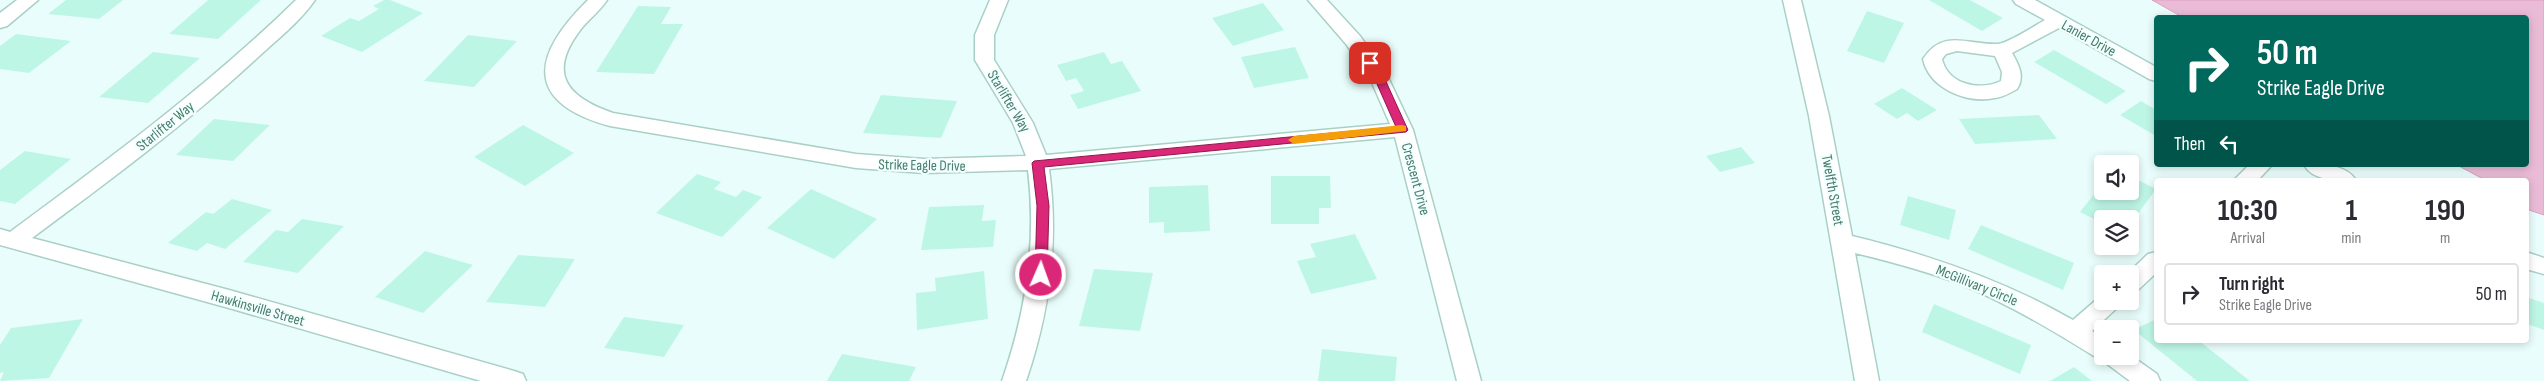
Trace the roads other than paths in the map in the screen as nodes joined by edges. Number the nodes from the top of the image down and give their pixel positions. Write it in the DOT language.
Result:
graph roads {
  1 [pos="29,0"];
  2 [pos="306,0"];
  3 [pos="598,0"];
  4 [pos="999,0"];
  5 [pos="1317,0"];
  6 [pos="1792,0"];
  7 [pos="2022,0"];
  8 [pos="2058,21"];
  9 [pos="0,22"];
  10 [pos="2001,51"];
  11 [pos="2154,74"];
  12 [pos="1403,130"];
  13 [pos="1038,163"];
  14 [pos="2260,167"];
  15 [pos="2318,167"];
  16 [pos="2247,178"];
  17 [pos="2341,178"];
  18 [pos="7,238"];
  19 [pos="1842,242"];
  20 [pos="2529,261"];
  21 [pos="2154,262"];
  22 [pos="2544,266"];
  23 [pos="2139,276"];
  24 [pos="2100,310"];
  25 [pos="2076,332"];
  26 [pos="2094,344"];
  27 [pos="2126,365"];
  28 [pos="514,381"];
  29 [pos="1014,381"];
  30 [pos="1469,381"];
  31 [pos="1867,381"];
  32 [pos="2148,381"];
  1 -- 9 [label="street"];
  2 -- 18 [label="street, Starlifter Way"];
  3 -- 13 [label="street, Strike Eagle Drive"];
  4 -- 13 [label="street, Starlifter Way"];
  5 -- 12 [label="street, Crescent Drive"];
  6 -- 19 [label="street, Twelfth Street"];
  7 -- 8 [label="street, Lanier Drive"];
  8 -- 10 [label="street"];
  8 -- 11 [label="street, Lanier Drive"];
  12 -- 13 [label="street, Strike Eagle Drive"];
  12 -- 30 [label="street, Crescent Drive"];
  13 -- 29 [label="street, Starlifter Way"];
  14 -- 16 [label="street"];
  15 -- 17 [label="street"];
  18 -- 28 [label="street, Hawkinsville Street"];
  19 -- 25 [label="street, McGillivary Circle"];
  19 -- 31 [label="street, Twelfth Street"];
  20 -- 22 [label="street"];
  21 -- 23 [label="street"];
  24 -- 25 [label="street"];
  25 -- 26 [label="street, McGillivary Circle"];
  27 -- 32 [label="street"];
}
